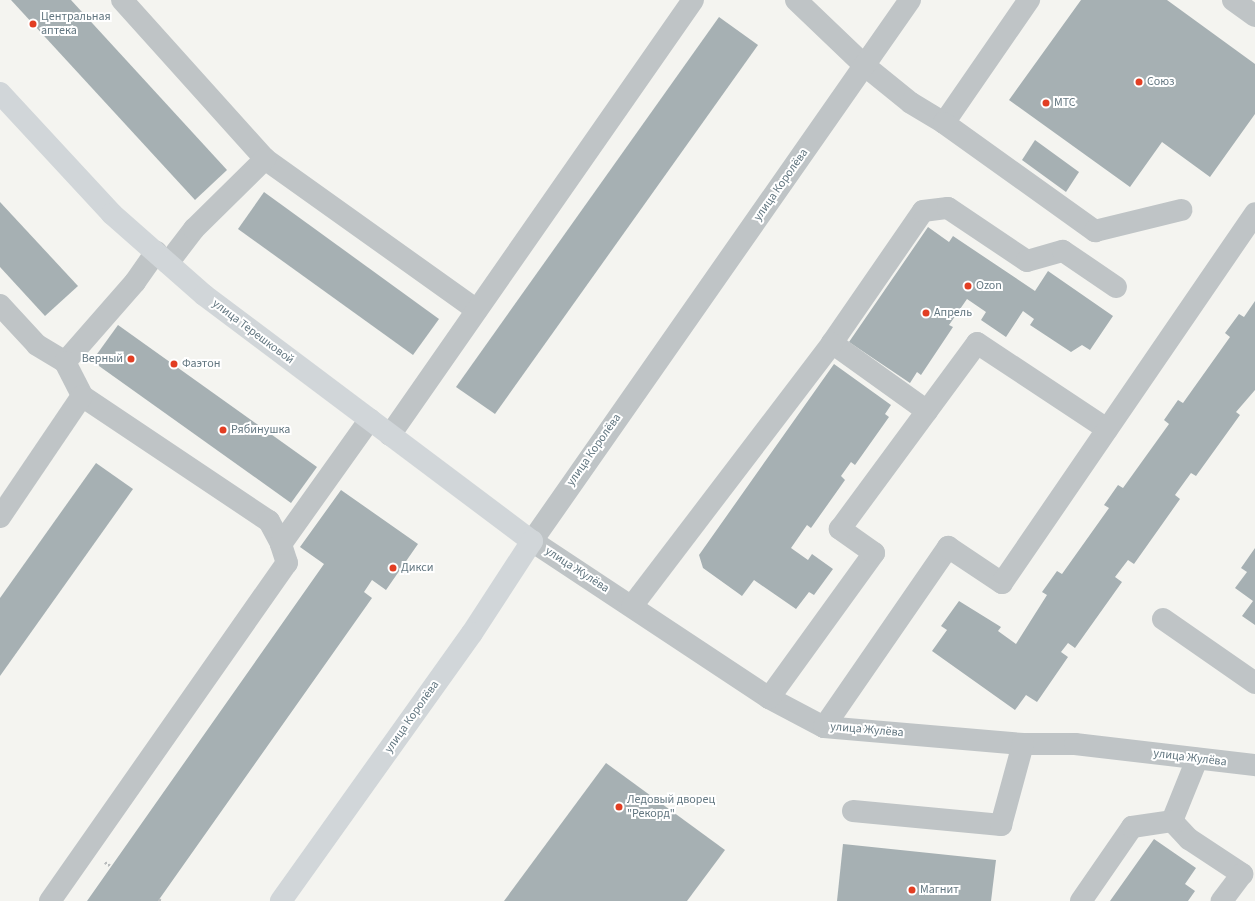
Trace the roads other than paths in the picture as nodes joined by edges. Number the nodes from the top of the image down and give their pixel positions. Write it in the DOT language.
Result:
graph roads {
  1 [pos="122,0"];
  2 [pos="693,0"];
  3 [pos="796,0"];
  4 [pos="910,0"];
  5 [pos="1029,0"];
  6 [pos="1233,0"];
  7 [pos="1255,16"];
  8 [pos="864,65"];
  9 [pos="0,93"];
  10 [pos="944,123"];
  11 [pos="265,159"];
  12 [pos="1180,210"];
  13 [pos="1255,213"];
  14 [pos="162,257"];
  15 [pos="1116,287"];
  16 [pos="0,305"];
  17 [pos="477,310"];
  18 [pos="832,343"];
  19 [pos="65,362"];
  20 [pos="82,396"];
  21 [pos="926,411"];
  22 [pos="370,419"];
  23 [pos="1107,429"];
  24 [pos="390,435"];
  25 [pos="0,517"];
  26 [pos="532,541"];
  27 [pos="281,544"];
  28 [pos="632,606"];
  29 [pos="1163,620"];
  30 [pos="1255,683"];
  31 [pos="769,698"];
  32 [pos="824,727"];
  33 [pos="1024,744"];
  34 [pos="1197,759"];
  35 [pos="1255,765"];
  36 [pos="853,811"];
  37 [pos="1172,821"];
  38 [pos="1248,878"];
  39 [pos="50,901"];
  40 [pos="282,901"];
  41 [pos="1081,901"];
  42 [pos="1222,901"];
  1 -- 11 [label="street"];
  2 -- 17 [label="street"];
  3 -- 8 [label="street"];
  4 -- 8 [label="street, улица Королёва"];
  5 -- 10 [label="street"];
  6 -- 7 [label="street"];
  8 -- 10 [label="street"];
  8 -- 26 [label="street, улица Королёва"];
  9 -- 14 [label="main road, улица Терешковой"];
  10 -- 12 [label="street"];
  11 -- 14 [label="street"];
  11 -- 17 [label="street"];
  13 -- 23 [label="street"];
  14 -- 19 [label="street"];
  14 -- 22 [label="main road, улица Терешковой"];
  15 -- 18 [label="street"];
  16 -- 19 [label="street"];
  17 -- 24 [label="street"];
  18 -- 21 [label="street"];
  18 -- 28 [label="street"];
  19 -- 20 [label="street"];
  20 -- 25 [label="street"];
  20 -- 27 [label="street"];
  21 -- 23 [label="street"];
  21 -- 31 [label="street"];
  22 -- 24 [label="main road, улица Терешковой"];
  22 -- 27 [label="street"];
  23 -- 32 [label="street"];
  24 -- 26 [label="main road, улица Терешковой"];
  26 -- 28 [label="street, улица Жулёва"];
  26 -- 40 [label="main road, улица Королёва"];
  27 -- 39 [label="street"];
  28 -- 31 [label="street, улица Жулёва"];
  29 -- 30 [label="street"];
  31 -- 32 [label="street, улица Жулёва"];
  32 -- 33 [label="street, улица Жулёва"];
  33 -- 34 [label="street, улица Жулёва"];
  33 -- 36 [label="street"];
  34 -- 35 [label="street, улица Жулёва"];
  34 -- 37 [label="street"];
  37 -- 38 [label="street"];
  37 -- 41 [label="street"];
  38 -- 42 [label="street"];
}
